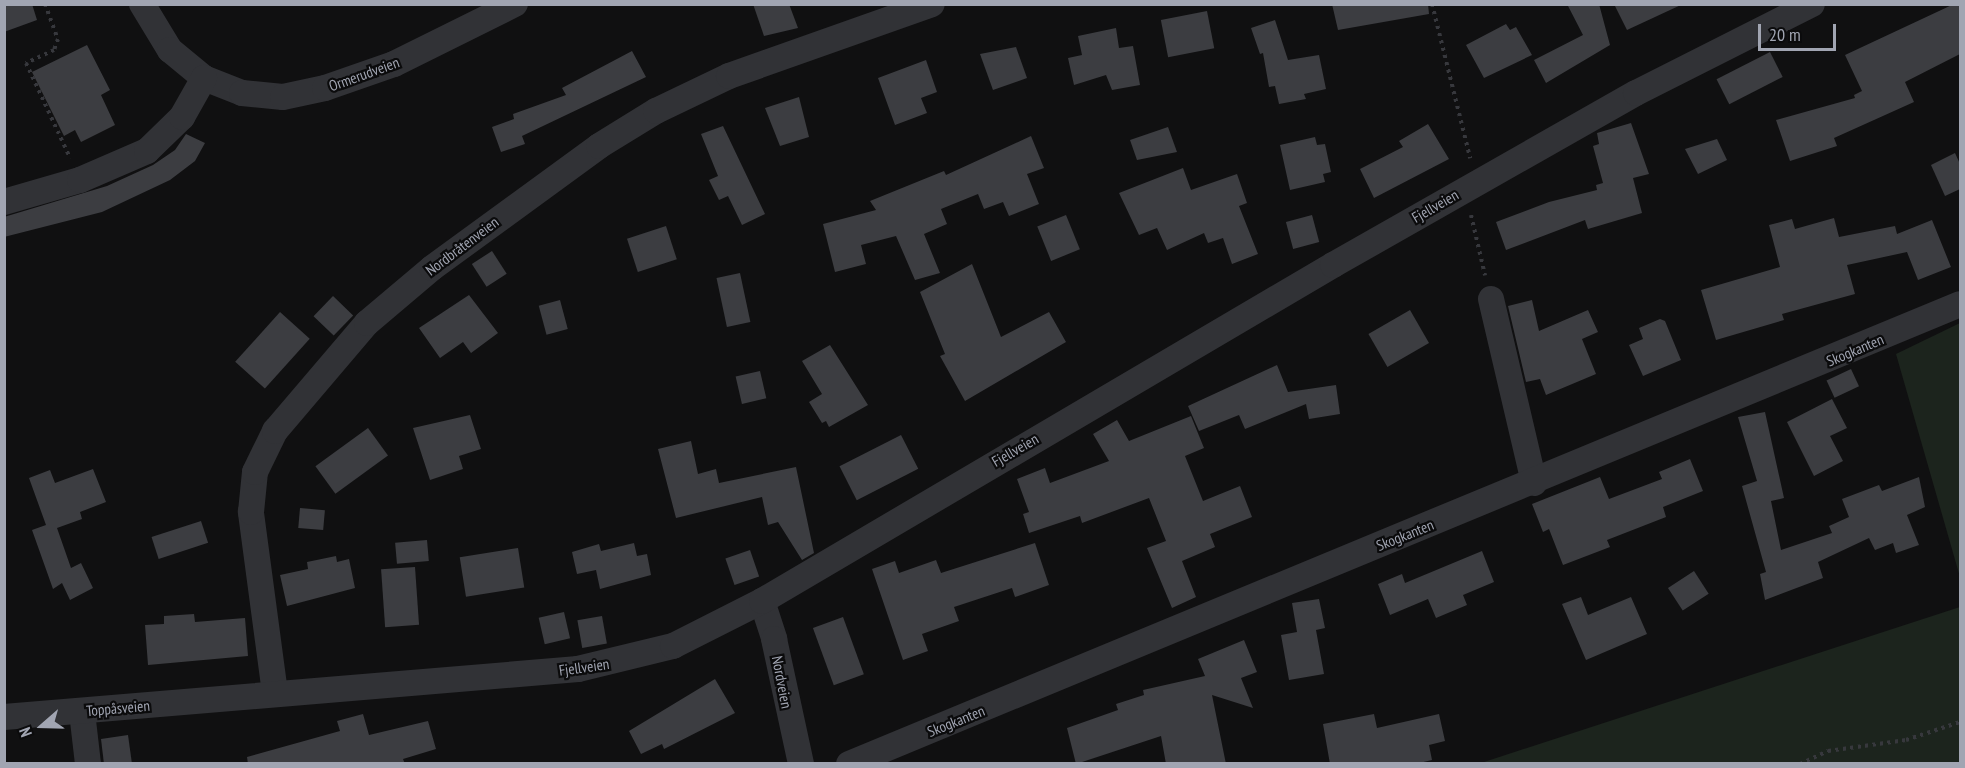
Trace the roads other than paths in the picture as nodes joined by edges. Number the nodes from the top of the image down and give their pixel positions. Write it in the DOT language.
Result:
graph roads {
  1 [pos="142,4"];
  2 [pos="515,4"];
  3 [pos="932,4"];
  4 [pos="1812,4"];
  5 [pos="204,78"];
  6 [pos="4,202"];
  7 [pos="1491,299"];
  8 [pos="1960,304"];
  9 [pos="1533,483"];
  10 [pos="762,601"];
  11 [pos="275,693"];
  12 [pos="159,704"];
  13 [pos="82,712"];
  14 [pos="4,717"];
  15 [pos="88,764"];
  16 [pos="801,764"];
  17 [pos="849,764"];
  1 -- 5 [label="street, Ormerudveien"];
  2 -- 5 [label="street, Ormerudveien"];
  3 -- 11 [label="street, Nordbråtenveien"];
  4 -- 10 [label="street, Fjellveien"];
  5 -- 6 [label="street"];
  7 -- 9 [label="street"];
  8 -- 9 [label="street, Skogkanten"];
  9 -- 17 [label="street, Skogkanten"];
  10 -- 11 [label="street, Fjellveien"];
  10 -- 16 [label="street, Nordveien"];
  11 -- 12 [label="street, Fjellveien"];
  12 -- 13 [label="street, Toppåsveien"];
  13 -- 14 [label="street, Toppåsveien"];
  13 -- 15 [label="street"];
}
